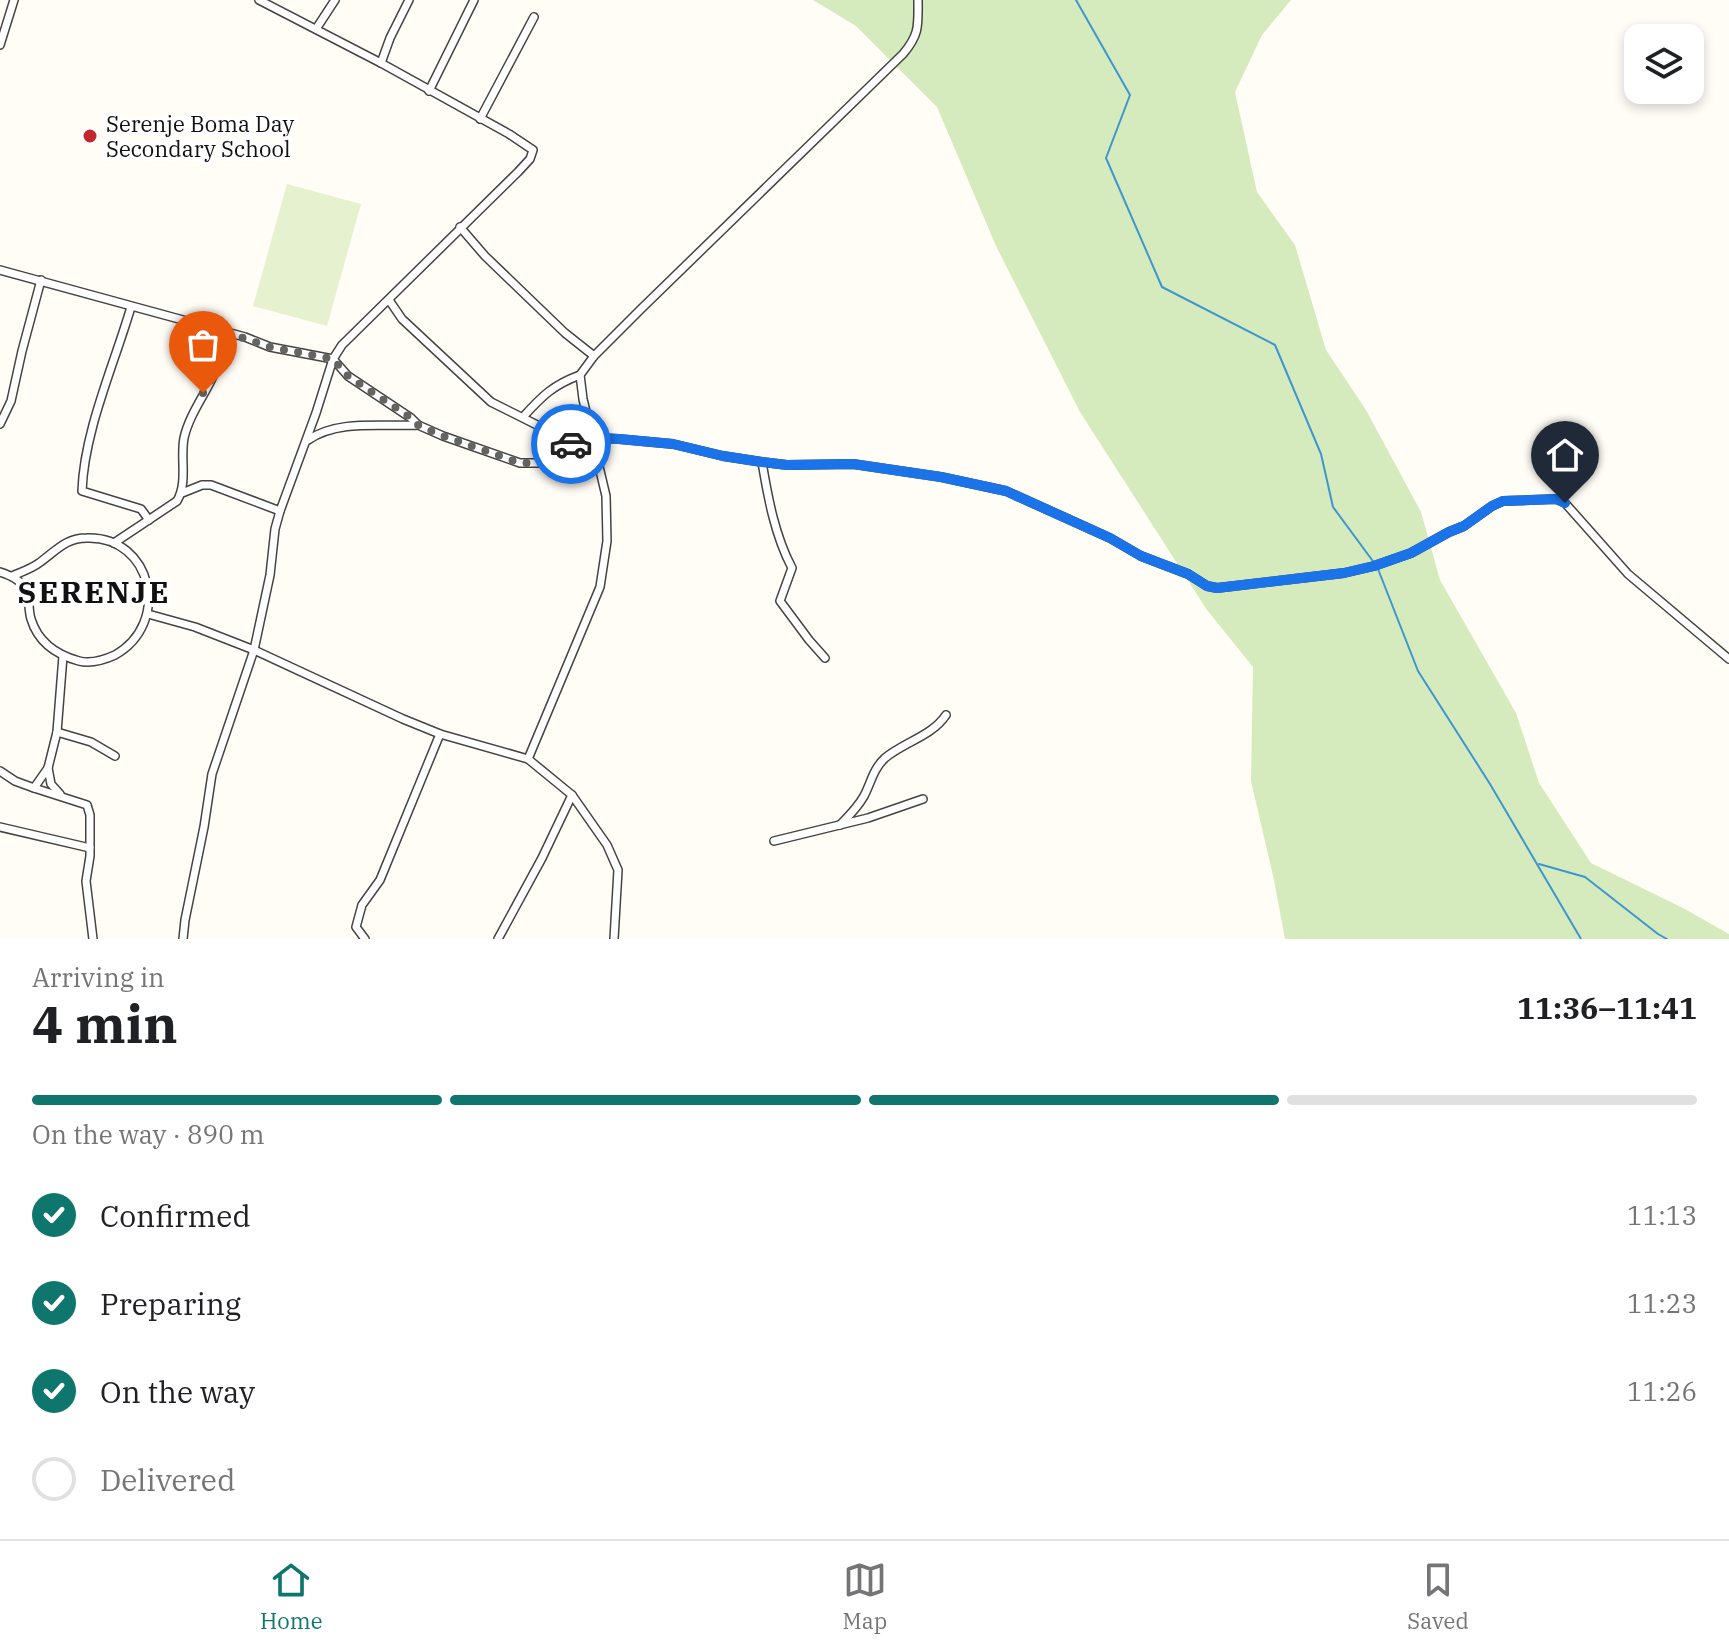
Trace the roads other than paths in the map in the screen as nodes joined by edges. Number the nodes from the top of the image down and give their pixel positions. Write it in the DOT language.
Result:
graph roads {
  1 [pos="14,0"];
  2 [pos="261,0"];
  3 [pos="335,0"];
  4 [pos="409,0"];
  5 [pos="474,0"];
  6 [pos="918,0"];
  7 [pos="534,17"];
  8 [pos="316,29"];
  9 [pos="0,45"];
  10 [pos="381,63"];
  11 [pos="429,91"];
  12 [pos="480,119"];
  13 [pos="460,227"];
  14 [pos="0,270"];
  15 [pos="41,280"];
  16 [pos="389,300"];
  17 [pos="131,307"];
  18 [pos="223,331"];
  19 [pos="594,356"];
  20 [pos="333,359"];
  21 [pos="580,375"];
  22 [pos="523,417"];
  23 [pos="0,424"];
  24 [pos="418,425"];
  25 [pos="578,437"];
  26 [pos="592,437"];
  27 [pos="306,442"];
  28 [pos="762,462"];
  29 [pos="182,493"];
  30 [pos="280,511"];
  31 [pos="149,520"];
  32 [pos="114,543"];
  33 [pos="0,572"];
  34 [pos="12,576"];
  35 [pos="148,614"];
  36 [pos="254,650"];
  37 [pos="63,656"];
  38 [pos="825,658"];
  39 [pos="1729,659"];
  40 [pos="946,715"];
  41 [pos="57,732"];
  42 [pos="440,734"];
  43 [pos="115,756"];
  44 [pos="528,759"];
  45 [pos="48,768"];
  46 [pos="0,771"];
  47 [pos="34,788"];
  48 [pos="572,795"];
  49 [pos="62,797"];
  50 [pos="923,799"];
  51 [pos="840,825"];
  52 [pos="0,827"];
  53 [pos="774,841"];
  54 [pos="90,848"];
  55 [pos="93,939"];
  56 [pos="183,939"];
  57 [pos="365,939"];
  58 [pos="498,939"];
  59 [pos="614,939"];
  1 -- 9 [label="street"];
  2 -- 8 [label="street"];
  3 -- 8 [label="street"];
  4 -- 10 [label="street"];
  5 -- 11 [label="street"];
  6 -- 19 [label="street"];
  7 -- 12 [label="street"];
  8 -- 10 [label="street"];
  10 -- 11 [label="street"];
  11 -- 12 [label="street"];
  12 -- 13 [label="street"];
  13 -- 16 [label="street"];
  13 -- 19 [label="street"];
  14 -- 15 [label="street"];
  15 -- 17 [label="street"];
  15 -- 23 [label="street"];
  16 -- 20 [label="street"];
  16 -- 22 [label="street"];
  17 -- 18 [label="street"];
  17 -- 31 [label="street"];
  18 -- 20 [label="street"];
  18 -- 29 [label="street"];
  19 -- 21 [label="street"];
  20 -- 24 [label="street"];
  20 -- 27 [label="street"];
  21 -- 22 [label="street"];
  21 -- 26 [label="street"];
  22 -- 25 [label="street"];
  24 -- 25 [label="street"];
  24 -- 27 [label="street"];
  25 -- 26 [label="street"];
  26 -- 28 [label="street"];
  26 -- 44 [label="street"];
  27 -- 30 [label="street"];
  28 -- 38 [label="street"];
  28 -- 39 [label="street"];
  29 -- 30 [label="street"];
  29 -- 31 [label="street"];
  30 -- 36 [label="street"];
  31 -- 32 [label="street"];
  32 -- 34 [label="street"];
  32 -- 35 [label="street"];
  33 -- 34 [label="street"];
  34 -- 37 [label="street"];
  35 -- 36 [label="street"];
  35 -- 37 [label="street"];
  36 -- 42 [label="street"];
  36 -- 56 [label="street"];
  37 -- 41 [label="street"];
  40 -- 51 [label="street"];
  41 -- 43 [label="street"];
  41 -- 45 [label="street"];
  42 -- 44 [label="street"];
  42 -- 57 [label="street"];
  44 -- 48 [label="street"];
  45 -- 47 [label="street"];
  45 -- 49 [label="street"];
  46 -- 47 [label="street"];
  47 -- 49 [label="street"];
  48 -- 58 [label="street"];
  48 -- 59 [label="street"];
  49 -- 54 [label="street"];
  50 -- 51 [label="street"];
  51 -- 53 [label="street"];
  52 -- 54 [label="street"];
  54 -- 55 [label="street"];
}
